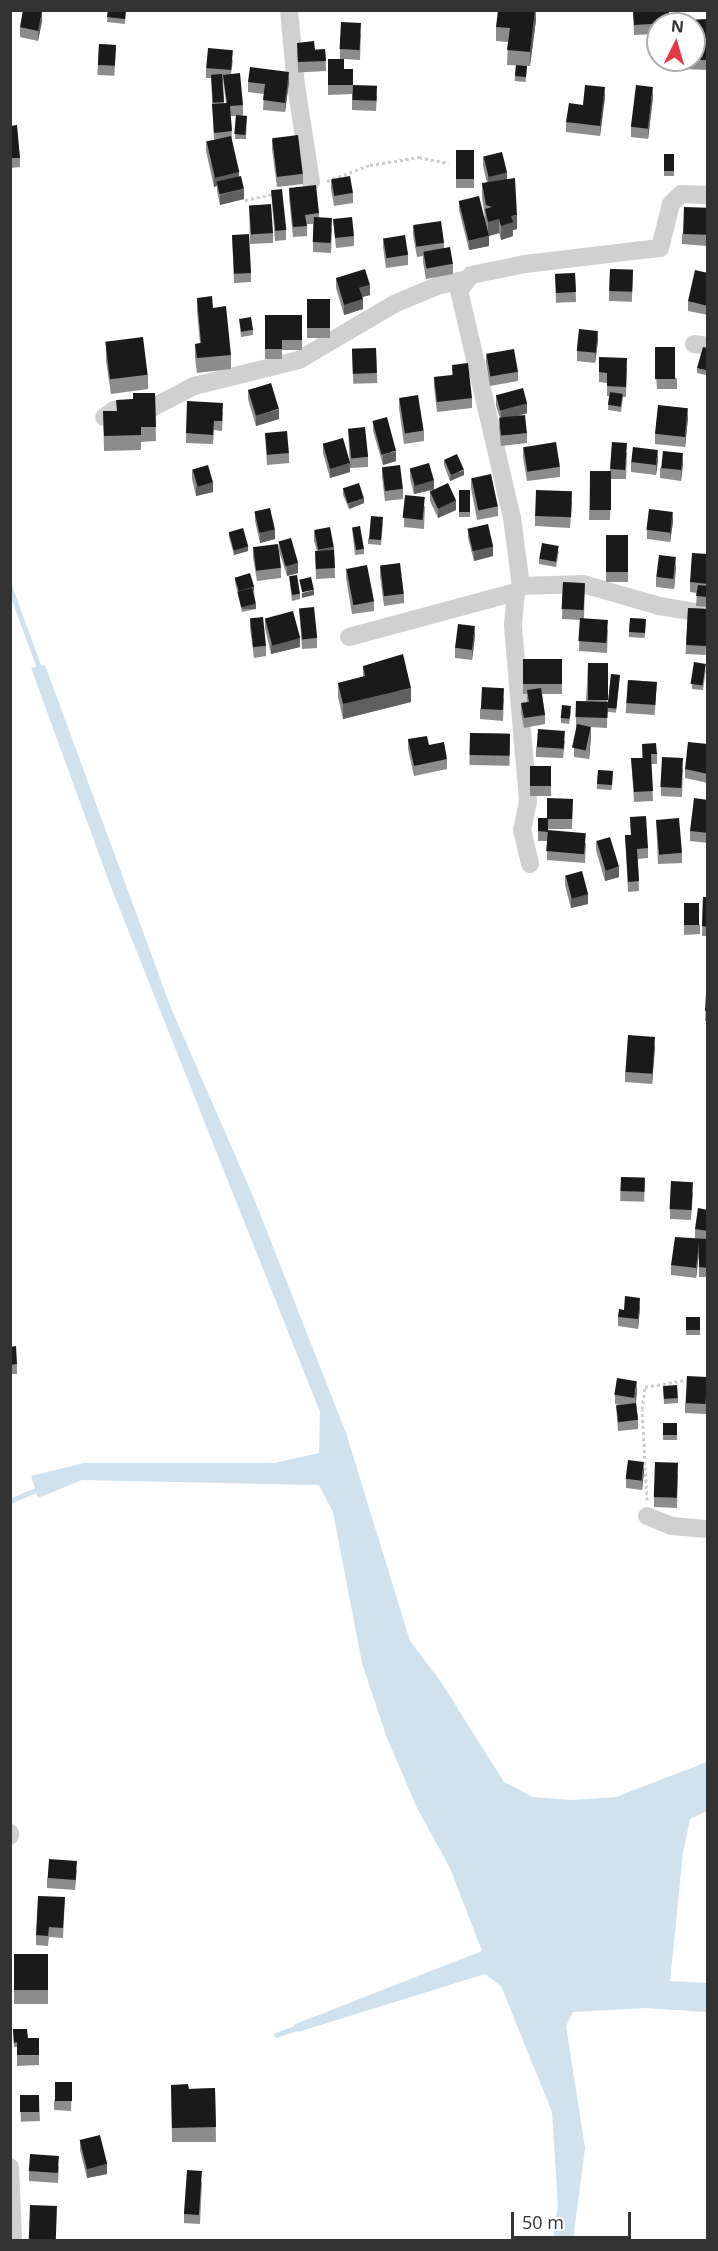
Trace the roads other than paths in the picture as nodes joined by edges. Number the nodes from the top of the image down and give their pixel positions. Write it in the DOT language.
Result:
graph roads {
  1 [pos="290,10"];
  2 [pos="311,182"];
  3 [pos="708,195"];
  4 [pos="468,279"];
  5 [pos="104,417"];
  6 [pos="519,589"];
  7 [pos="708,614"];
  8 [pos="349,637"];
  9 [pos="530,864"];
  10 [pos="647,1516"];
  11 [pos="708,1529"];
  12 [pos="10,2167"];
  13 [pos="12,2197"];
  14 [pos="13,2241"];
  1 -- 2 [label="street"];
  3 -- 4 [label="street"];
  4 -- 5 [label="street"];
  4 -- 6 [label="street"];
  6 -- 7 [label="street"];
  6 -- 8 [label="street"];
  6 -- 9 [label="street"];
  10 -- 11 [label="street"];
  12 -- 13 [label="street"];
  13 -- 14 [label="street"];
}
